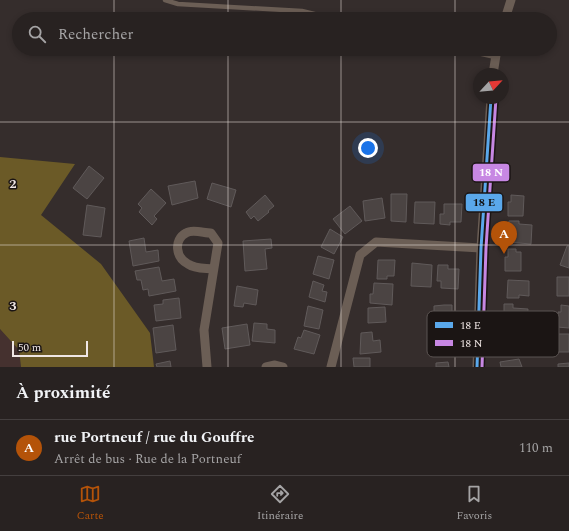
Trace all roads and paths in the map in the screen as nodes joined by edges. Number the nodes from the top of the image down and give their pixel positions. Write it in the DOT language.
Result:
graph roads {
  1 [pos="165,0"];
  2 [pos="511,0"];
  3 [pos="306,12"];
  4 [pos="507,12"];
  5 [pos="496,56"];
  6 [pos="494,68"];
  7 [pos="491,104"];
  8 [pos="481,248"];
  9 [pos="212,269"];
  10 [pos="479,311"];
  11 [pos="477,357"];
  12 [pos="207,367"];
  13 [pos="266,367"];
  14 [pos="284,367"];
  15 [pos="331,367"];
  16 [pos="477,367"];
  1 -- 3 [label="lane"];
  2 -- 4 [label="street"];
  5 -- 6 [label="street"];
  7 -- 8 [label="street"];
  8 -- 10 [label="street"];
  8 -- 15 [label="street"];
  9 -- 9 [label="street"];
  9 -- 12 [label="street"];
  11 -- 16 [label="street"];
  13 -- 14 [label="street"];
}
